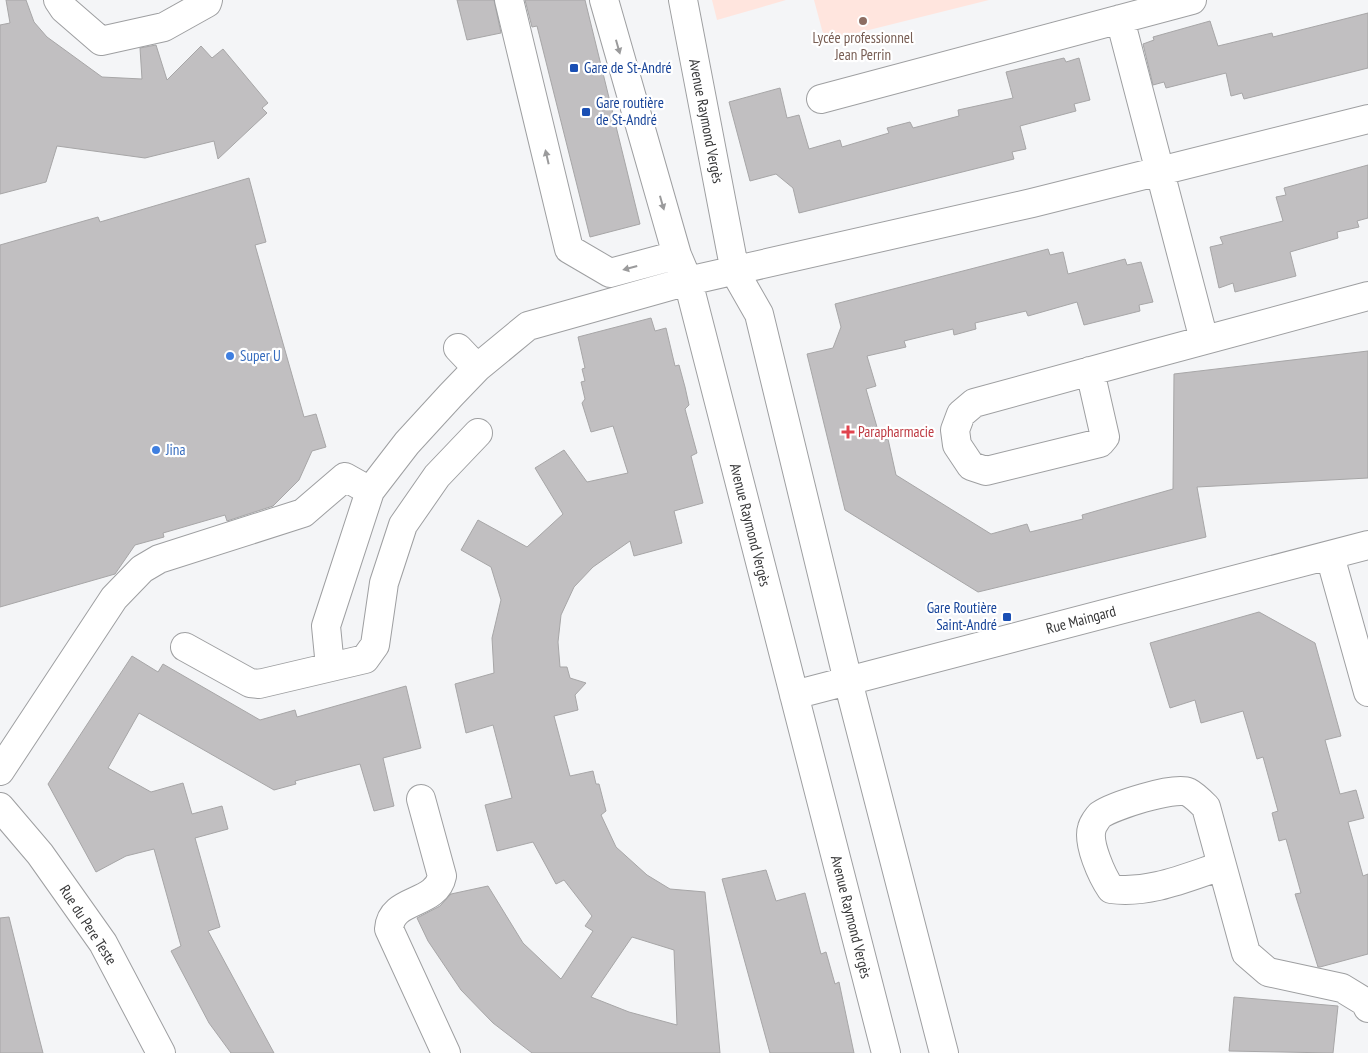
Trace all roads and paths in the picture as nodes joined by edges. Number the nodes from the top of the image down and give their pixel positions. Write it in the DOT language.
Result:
graph roads {
  1 [pos="58,0"];
  2 [pos="208,0"];
  3 [pos="509,0"];
  4 [pos="604,0"];
  5 [pos="683,0"];
  6 [pos="1192,0"];
  7 [pos="1120,19"];
  8 [pos="821,99"];
  9 [pos="1368,119"];
  10 [pos="1160,171"];
  11 [pos="677,255"];
  12 [pos="735,272"];
  13 [pos="688,281"];
  14 [pos="1368,296"];
  15 [pos="1204,340"];
  16 [pos="458,348"];
  17 [pos="477,368"];
  18 [pos="1090,371"];
  19 [pos="478,434"];
  20 [pos="370,491"];
  21 [pos="1368,545"];
  22 [pos="1330,556"];
  23 [pos="185,647"];
  24 [pos="330,667"];
  25 [pos="848,681"];
  26 [pos="1368,692"];
  27 [pos="794,695"];
  28 [pos="0,771"];
  29 [pos="421,799"];
  30 [pos="0,806"];
  31 [pos="1221,866"];
  32 [pos="1368,1008"];
  33 [pos="161,1053"];
  34 [pos="446,1053"];
  35 [pos="886,1053"];
  36 [pos="944,1053"];
  1 -- 2 [label="street"];
  11 -- 3 [label="street, one-way"];
  4 -- 11 [label="street, Avenue Raymond Vergès, one-way"];
  5 -- 12 [label="street, Avenue Raymond Vergès"];
  6 -- 7 [label="street"];
  7 -- 8 [label="street"];
  7 -- 10 [label="street"];
  9 -- 10 [label="street"];
  10 -- 12 [label="street"];
  10 -- 15 [label="street"];
  11 -- 13 [label="street, Avenue Raymond Vergès"];
  12 -- 13 [label="street"];
  12 -- 25 [label="street, Avenue Raymond Vergès"];
  13 -- 17 [label="street"];
  13 -- 27 [label="street, Avenue Raymond Vergès"];
  14 -- 15 [label="street"];
  15 -- 18 [label="street"];
  16 -- 17 [label="street"];
  17 -- 20 [label="street"];
  18 -- 18 [label="street"];
  19 -- 24 [label="street"];
  20 -- 24 [label="street"];
  20 -- 28 [label="street"];
  21 -- 22 [label="street, Rue Maingard"];
  22 -- 25 [label="street, Rue Maingard"];
  22 -- 26 [label="street"];
  23 -- 24 [label="street"];
  25 -- 27 [label="street, Rue Maingard"];
  25 -- 36 [label="street, Avenue Raymond Vergès"];
  27 -- 35 [label="street, Avenue Raymond Vergès"];
  29 -- 34 [label="street"];
  30 -- 33 [label="street, Rue du Pere Teste"];
  31 -- 31 [label="street"];
  31 -- 32 [label="street"];
}
